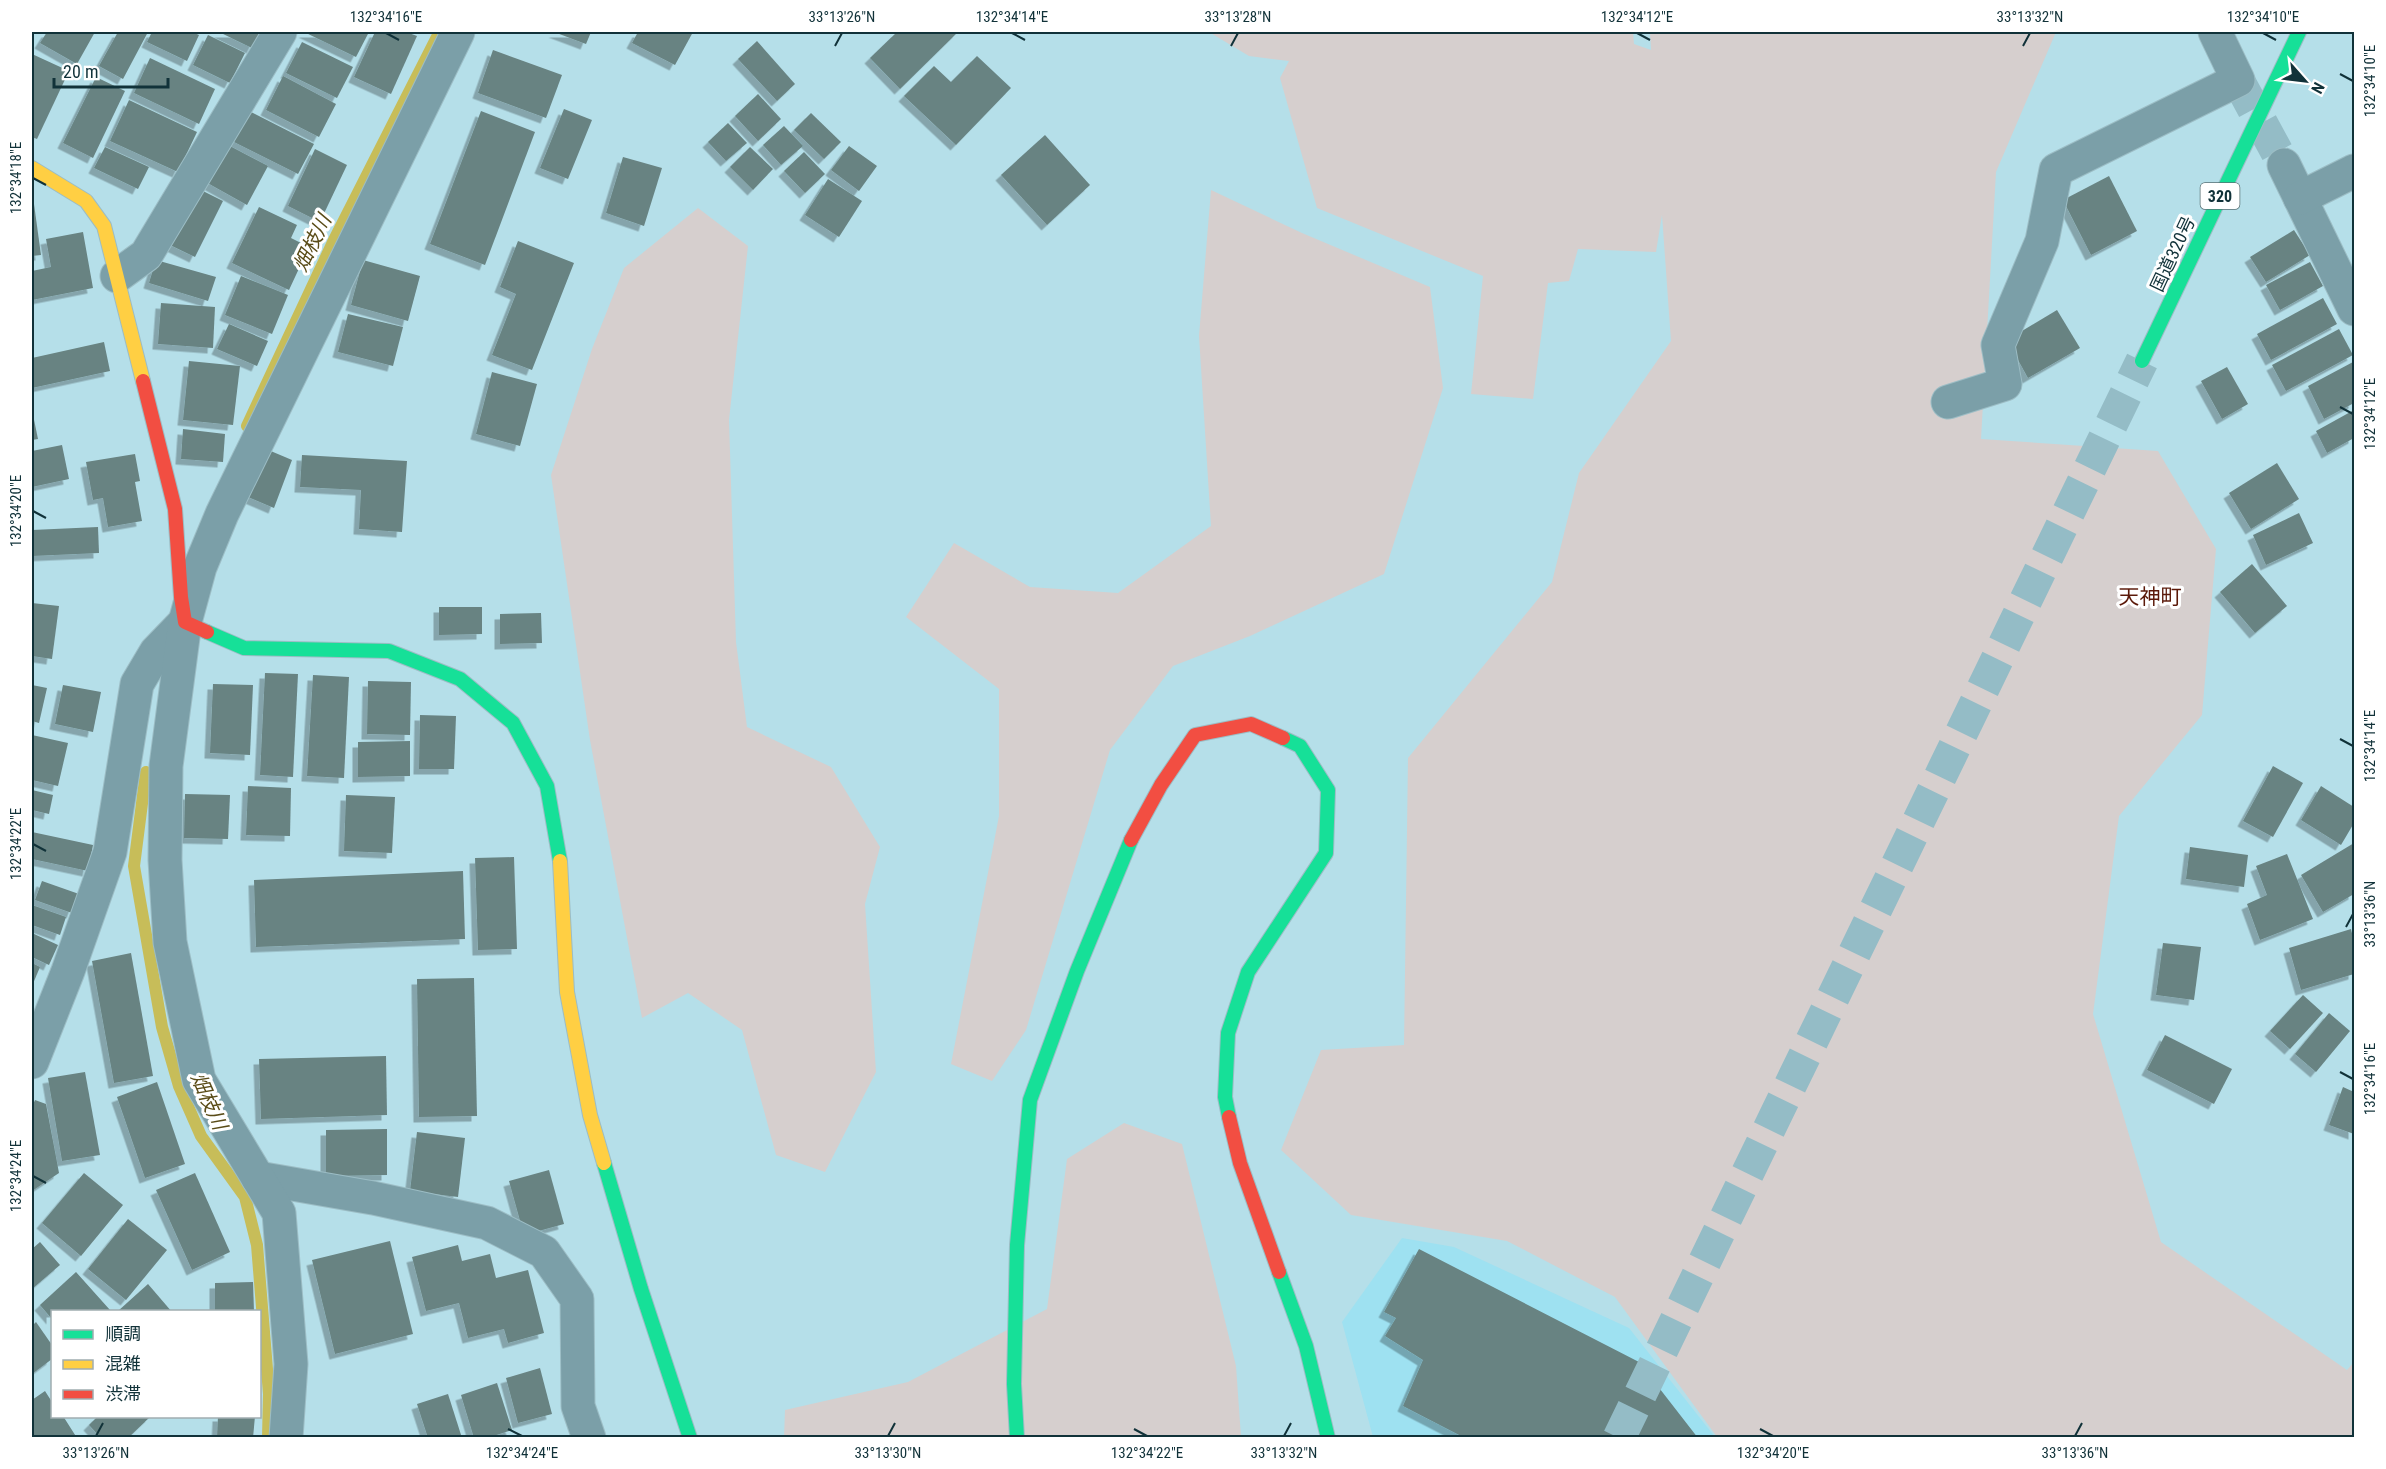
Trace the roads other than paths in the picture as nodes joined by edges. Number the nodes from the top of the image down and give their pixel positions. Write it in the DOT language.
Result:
graph roads {
  1 [pos="280,32"];
  2 [pos="458,32"];
  3 [pos="2215,32"];
  4 [pos="2299,32"];
  5 [pos="2283,165"];
  6 [pos="32,168"];
  7 [pos="2355,171"];
  8 [pos="2300,198"];
  9 [pos="117,276"];
  10 [pos="2355,309"];
  11 [pos="2142,361"];
  12 [pos="1948,402"];
  13 [pos="185,622"];
  14 [pos="32,1062"];
  15 [pos="258,1178"];
  16 [pos="286,1437"];
  17 [pos="589,1437"];
  18 [pos="690,1437"];
  19 [pos="1017,1437"];
  20 [pos="1328,1437"];
  1 -- 9 [label="street"];
  2 -- 13 [label="street"];
  3 -- 12 [label="street"];
  4 -- 11 [label="main road, 国道320号 / 320"];
  5 -- 8 [label="street"];
  6 -- 9 [label="main road"];
  7 -- 8 [label="street"];
  8 -- 10 [label="street"];
  9 -- 13 [label="main road"];
  13 -- 14 [label="street"];
  13 -- 15 [label="street"];
  13 -- 18 [label="main road"];
  15 -- 16 [label="street"];
  15 -- 17 [label="street"];
  19 -- 20 [label="main road"];
}
